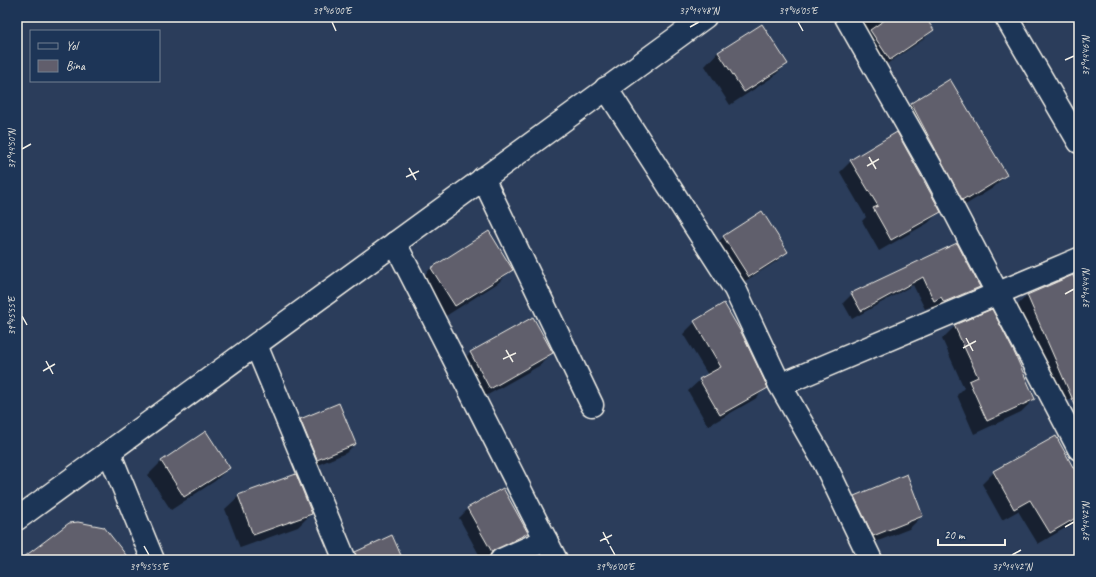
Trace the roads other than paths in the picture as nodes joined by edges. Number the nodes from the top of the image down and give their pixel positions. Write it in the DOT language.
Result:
graph roads {
  1 [pos="705,17"];
  2 [pos="846,17"];
  3 [pos="1006,17"];
  4 [pos="606,88"];
  5 [pos="1079,142"];
  6 [pos="483,178"];
  7 [pos="395,243"];
  8 [pos="1079,259"];
  9 [pos="997,294"];
  10 [pos="256,345"];
  11 [pos="780,385"];
  12 [pos="592,405"];
  13 [pos="1079,449"];
  14 [pos="109,452"];
  15 [pos="17,519"];
  16 [pos="546,540"];
  17 [pos="865,558"];
  18 [pos="153,560"];
  19 [pos="345,560"];
  20 [pos="501,560"];
  21 [pos="556,560"];
  1 -- 4 [label="street"];
  2 -- 9 [label="street"];
  3 -- 5 [label="street"];
  4 -- 6 [label="street"];
  4 -- 11 [label="street"];
  6 -- 7 [label="street"];
  6 -- 12 [label="street"];
  7 -- 10 [label="street"];
  7 -- 16 [label="street"];
  8 -- 9 [label="street"];
  9 -- 11 [label="street"];
  9 -- 13 [label="street"];
  10 -- 14 [label="street"];
  10 -- 19 [label="street"];
  11 -- 17 [label="street"];
  14 -- 15 [label="street"];
  14 -- 18 [label="street"];
  16 -- 20 [label="street"];
  16 -- 21 [label="street"];
}
